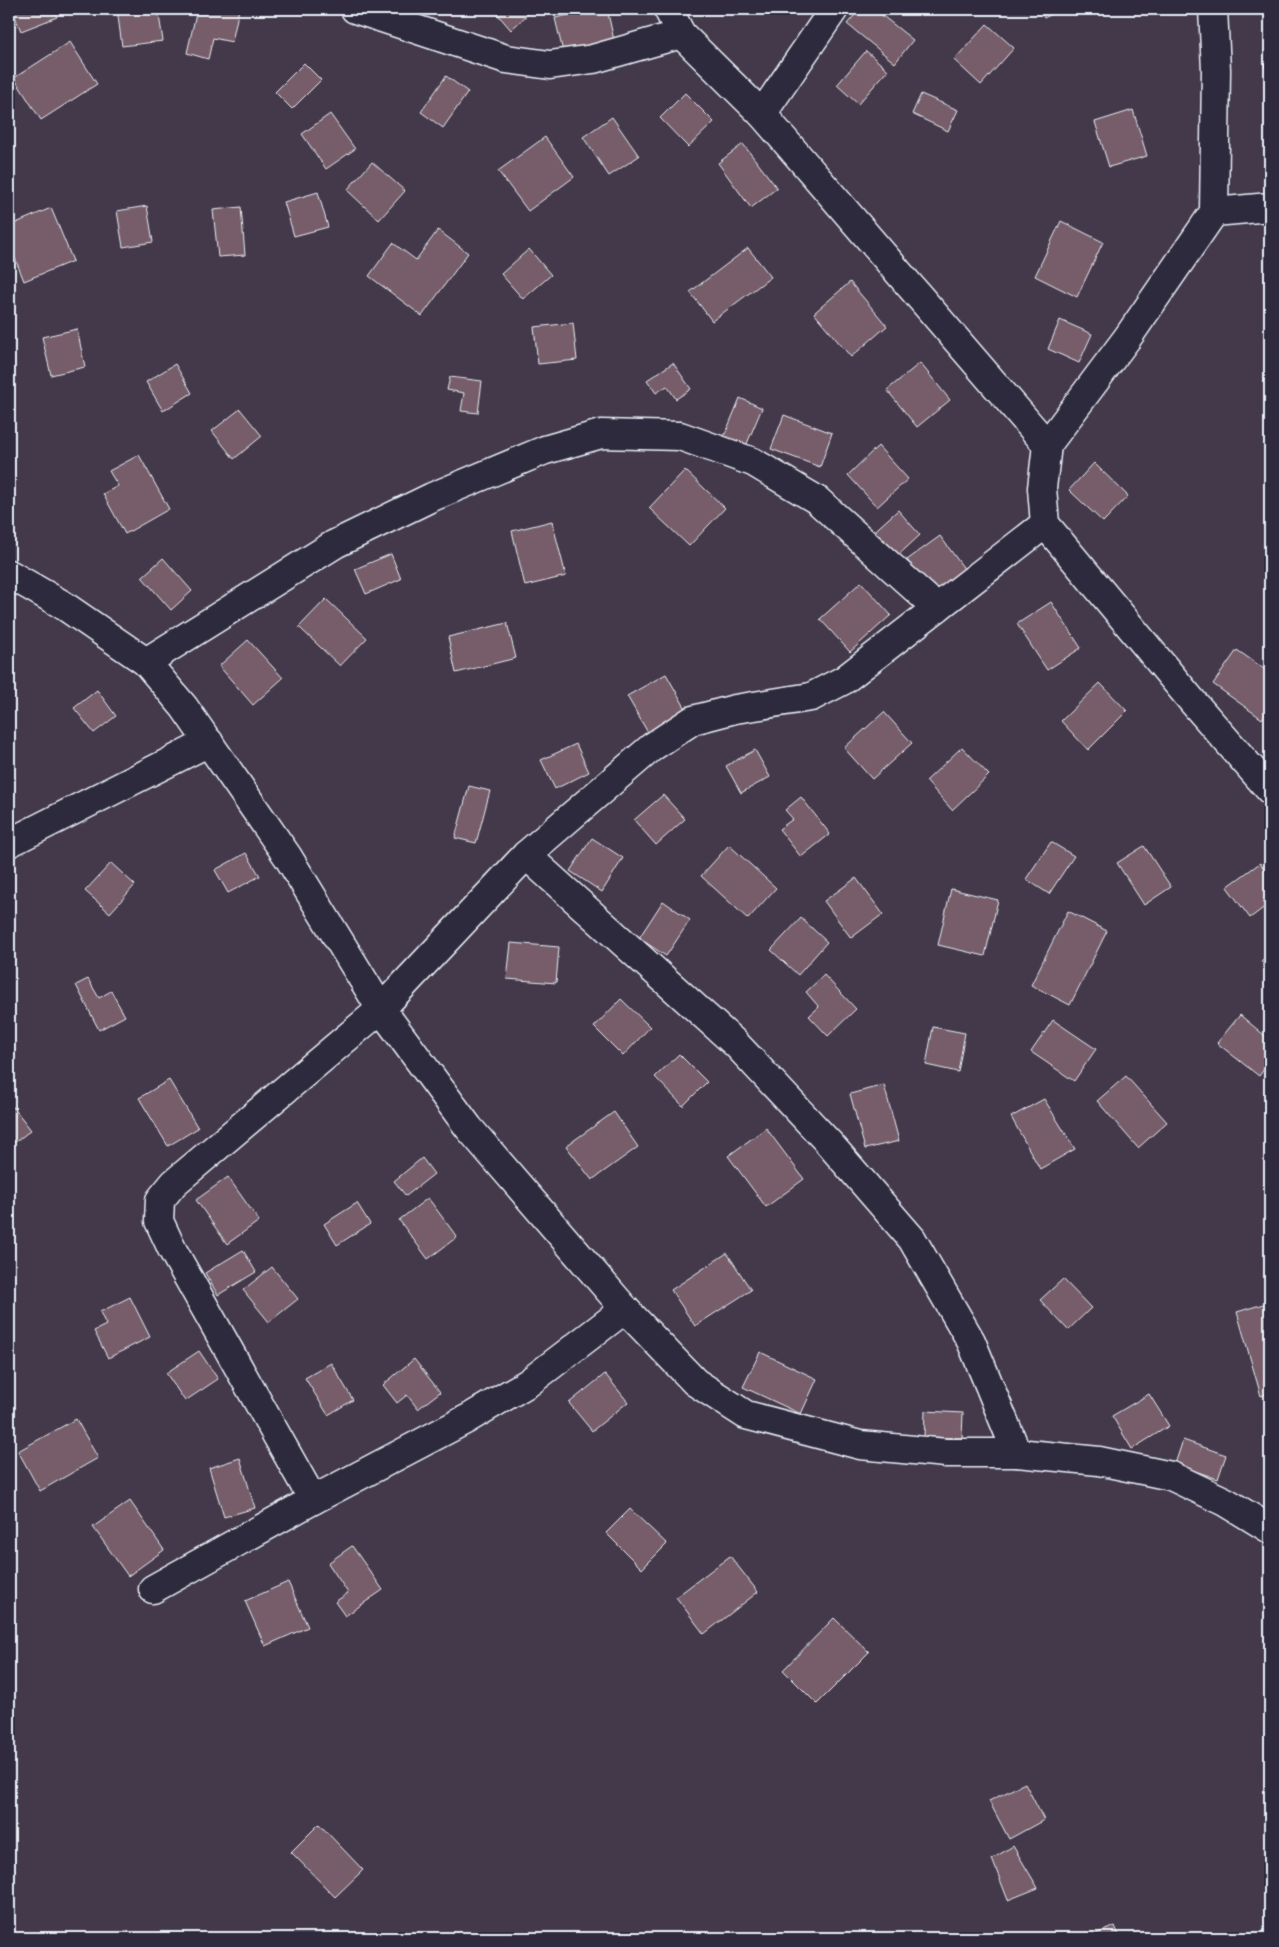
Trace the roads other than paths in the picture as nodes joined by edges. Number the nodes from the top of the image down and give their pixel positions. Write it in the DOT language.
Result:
graph roads {
  1 [pos="355,9"];
  2 [pos="668,9"];
  3 [pos="834,9"];
  4 [pos="1213,9"];
  5 [pos="681,34"];
  6 [pos="762,114"];
  7 [pos="1270,207"];
  8 [pos="1214,212"];
  9 [pos="1048,445"];
  10 [pos="1045,524"];
  11 [pos="9,574"];
  12 [pos="937,608"];
  13 [pos="146,662"];
  14 [pos="209,742"];
  15 [pos="1270,790"];
  16 [pos="9,843"];
  17 [pos="526,855"];
  18 [pos="381,1009"];
  19 [pos="625,1309"];
  20 [pos="1018,1453"];
  21 [pos="313,1500"];
  22 [pos="1270,1530"];
  23 [pos="153,1589"];
  1 -- 5 [label="street"];
  2 -- 5 [label="street"];
  3 -- 6 [label="street"];
  4 -- 8 [label="street"];
  5 -- 6 [label="street"];
  6 -- 9 [label="street"];
  7 -- 8 [label="street"];
  8 -- 9 [label="street"];
  9 -- 10 [label="street"];
  10 -- 12 [label="street"];
  10 -- 15 [label="street"];
  11 -- 13 [label="street"];
  12 -- 13 [label="street"];
  12 -- 17 [label="street"];
  13 -- 14 [label="street"];
  14 -- 16 [label="street"];
  14 -- 18 [label="street"];
  17 -- 18 [label="street"];
  17 -- 20 [label="street"];
  18 -- 19 [label="street"];
  18 -- 21 [label="street"];
  19 -- 20 [label="street"];
  19 -- 21 [label="street"];
  20 -- 22 [label="street"];
  21 -- 23 [label="street"];
}
